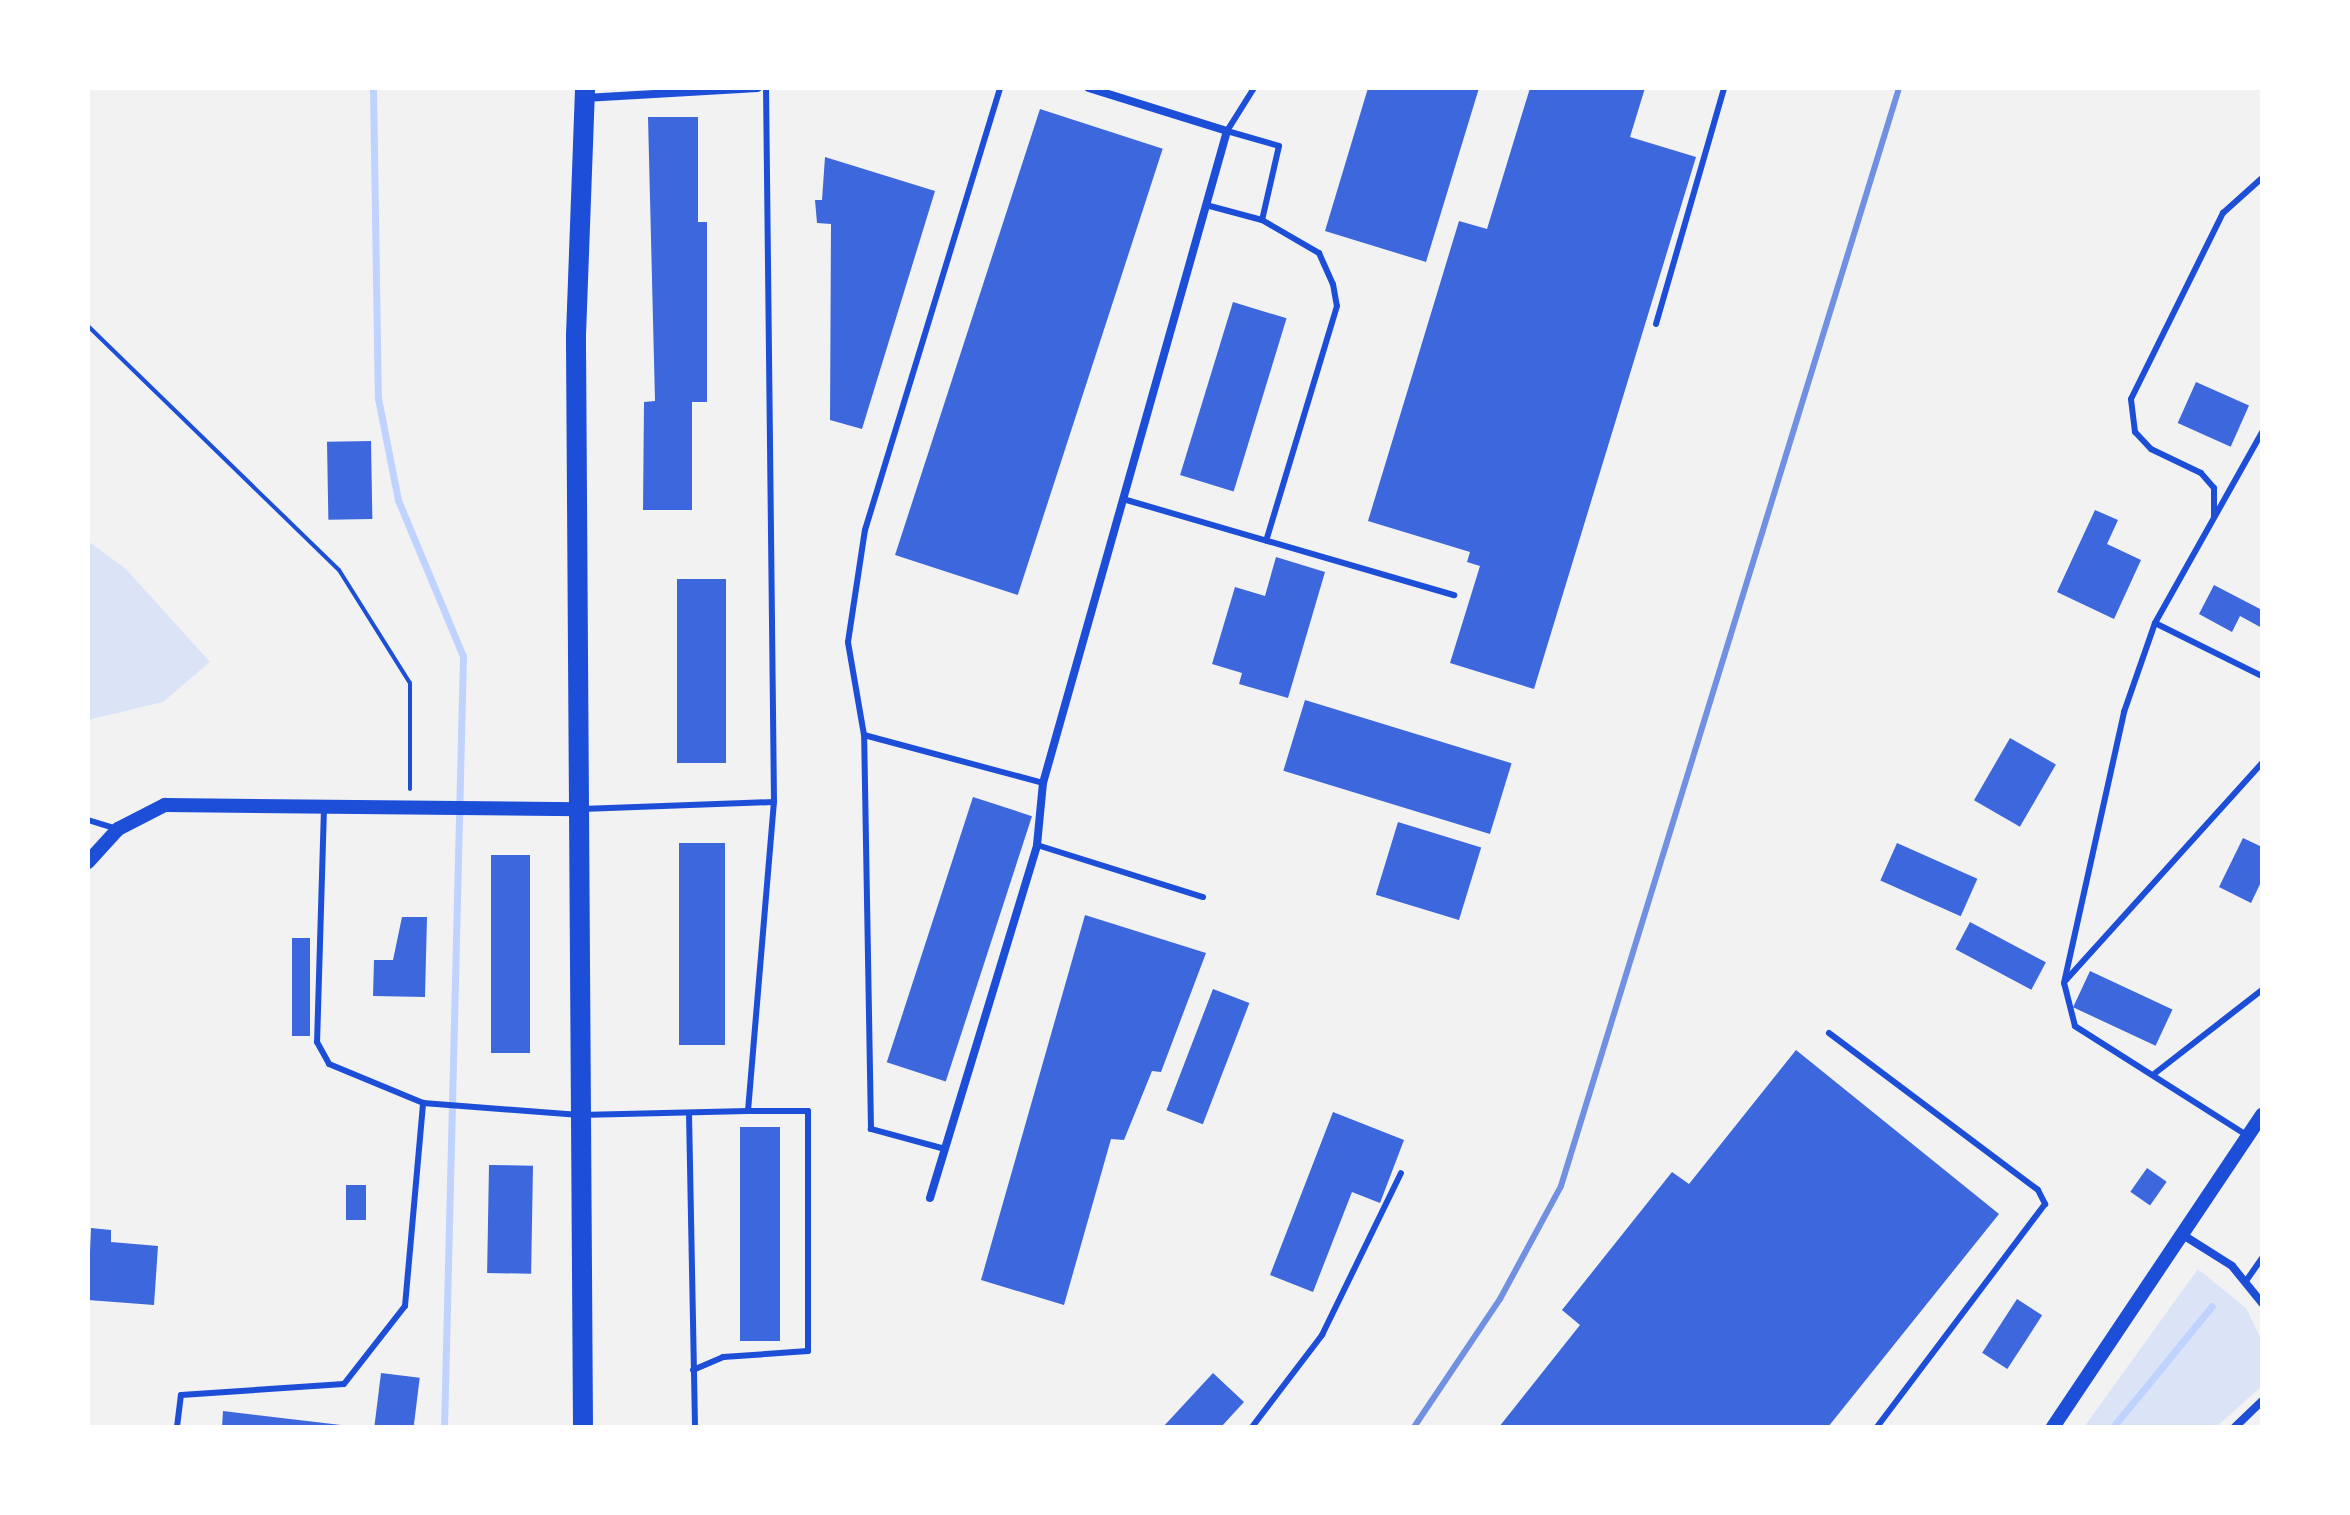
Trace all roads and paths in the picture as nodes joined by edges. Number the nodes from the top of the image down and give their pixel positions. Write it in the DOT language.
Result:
graph roads {
  1 [pos="758,88"];
  2 [pos="766,88"];
  3 [pos="1000,88"];
  4 [pos="1089,88"];
  5 [pos="1254,88"];
  6 [pos="1724,88"];
  7 [pos="726,89"];
  8 [pos="585,93"];
  9 [pos="1227,131"];
  10 [pos="2262,178"];
  11 [pos="1206,205"];
  12 [pos="1262,220"];
  13 [pos="1656,324"];
  14 [pos="88,326"];
  15 [pos="2262,432"];
  16 [pos="1123,499"];
  17 [pos="2214,520"];
  18 [pos="1266,541"];
  19 [pos="1454,595"];
  20 [pos="2155,623"];
  21 [pos="2262,676"];
  22 [pos="864,735"];
  23 [pos="2262,763"];
  24 [pos="1043,783"];
  25 [pos="774,802"];
  26 [pos="324,805"];
  27 [pos="410,808"];
  28 [pos="579,809"];
  29 [pos="88,820"];
  30 [pos="118,829"];
  31 [pos="1037,845"];
  32 [pos="88,862"];
  33 [pos="1203,897"];
  34 [pos="2064,983"];
  35 [pos="2262,990"];
  36 [pos="1829,1033"];
  37 [pos="2154,1074"];
  38 [pos="423,1103"];
  39 [pos="748,1111"];
  40 [pos="689,1113"];
  41 [pos="580,1115"];
  42 [pos="2262,1115"];
  43 [pos="2248,1136"];
  44 [pos="945,1149"];
  45 [pos="1401,1173"];
  46 [pos="930,1198"];
  47 [pos="2183,1235"];
  48 [pos="2262,1258"];
  49 [pos="2246,1281"];
  50 [pos="2262,1303"];
  51 [pos="693,1370"];
  52 [pos="2262,1401"];
  53 [pos="177,1427"];
  54 [pos="583,1427"];
  55 [pos="695,1427"];
  56 [pos="1252,1427"];
  57 [pos="1877,1427"];
  58 [pos="2053,1427"];
  59 [pos="2235,1427"];
  1 -- 7 [label="street"];
  2 -- 25 [label="lane"];
  3 -- 22 [label="lane"];
  4 -- 9 [label="street"];
  5 -- 9 [label="lane"];
  6 -- 13 [label="lane"];
  7 -- 8 [label="street"];
  8 -- 28 [label="main road"];
  9 -- 11 [label="street"];
  9 -- 12 [label="lane"];
  10 -- 17 [label="lane"];
  11 -- 12 [label="lane"];
  11 -- 16 [label="street"];
  12 -- 18 [label="lane"];
  14 -- 27 [label="path"];
  15 -- 17 [label="lane"];
  16 -- 18 [label="lane"];
  16 -- 24 [label="street"];
  17 -- 20 [label="lane"];
  18 -- 19 [label="lane"];
  20 -- 21 [label="lane"];
  20 -- 34 [label="lane"];
  22 -- 24 [label="lane"];
  22 -- 44 [label="lane"];
  23 -- 34 [label="lane"];
  24 -- 31 [label="street"];
  25 -- 28 [label="lane"];
  25 -- 39 [label="lane"];
  26 -- 27 [label="street"];
  26 -- 30 [label="street"];
  26 -- 38 [label="lane"];
  27 -- 28 [label="street"];
  28 -- 41 [label="main road"];
  29 -- 30 [label="lane"];
  30 -- 32 [label="street"];
  31 -- 33 [label="lane"];
  31 -- 44 [label="street"];
  34 -- 37 [label="lane"];
  35 -- 37 [label="lane"];
  36 -- 57 [label="lane"];
  37 -- 43 [label="lane"];
  38 -- 41 [label="lane"];
  38 -- 53 [label="lane"];
  39 -- 40 [label="lane"];
  39 -- 51 [label="lane"];
  40 -- 41 [label="lane"];
  40 -- 51 [label="lane"];
  41 -- 54 [label="main road"];
  42 -- 43 [label="street"];
  43 -- 47 [label="street"];
  44 -- 46 [label="street"];
  45 -- 56 [label="lane"];
  47 -- 49 [label="street"];
  47 -- 58 [label="street"];
  48 -- 49 [label="lane"];
  49 -- 50 [label="street"];
  51 -- 55 [label="lane"];
  52 -- 59 [label="street"];
}
